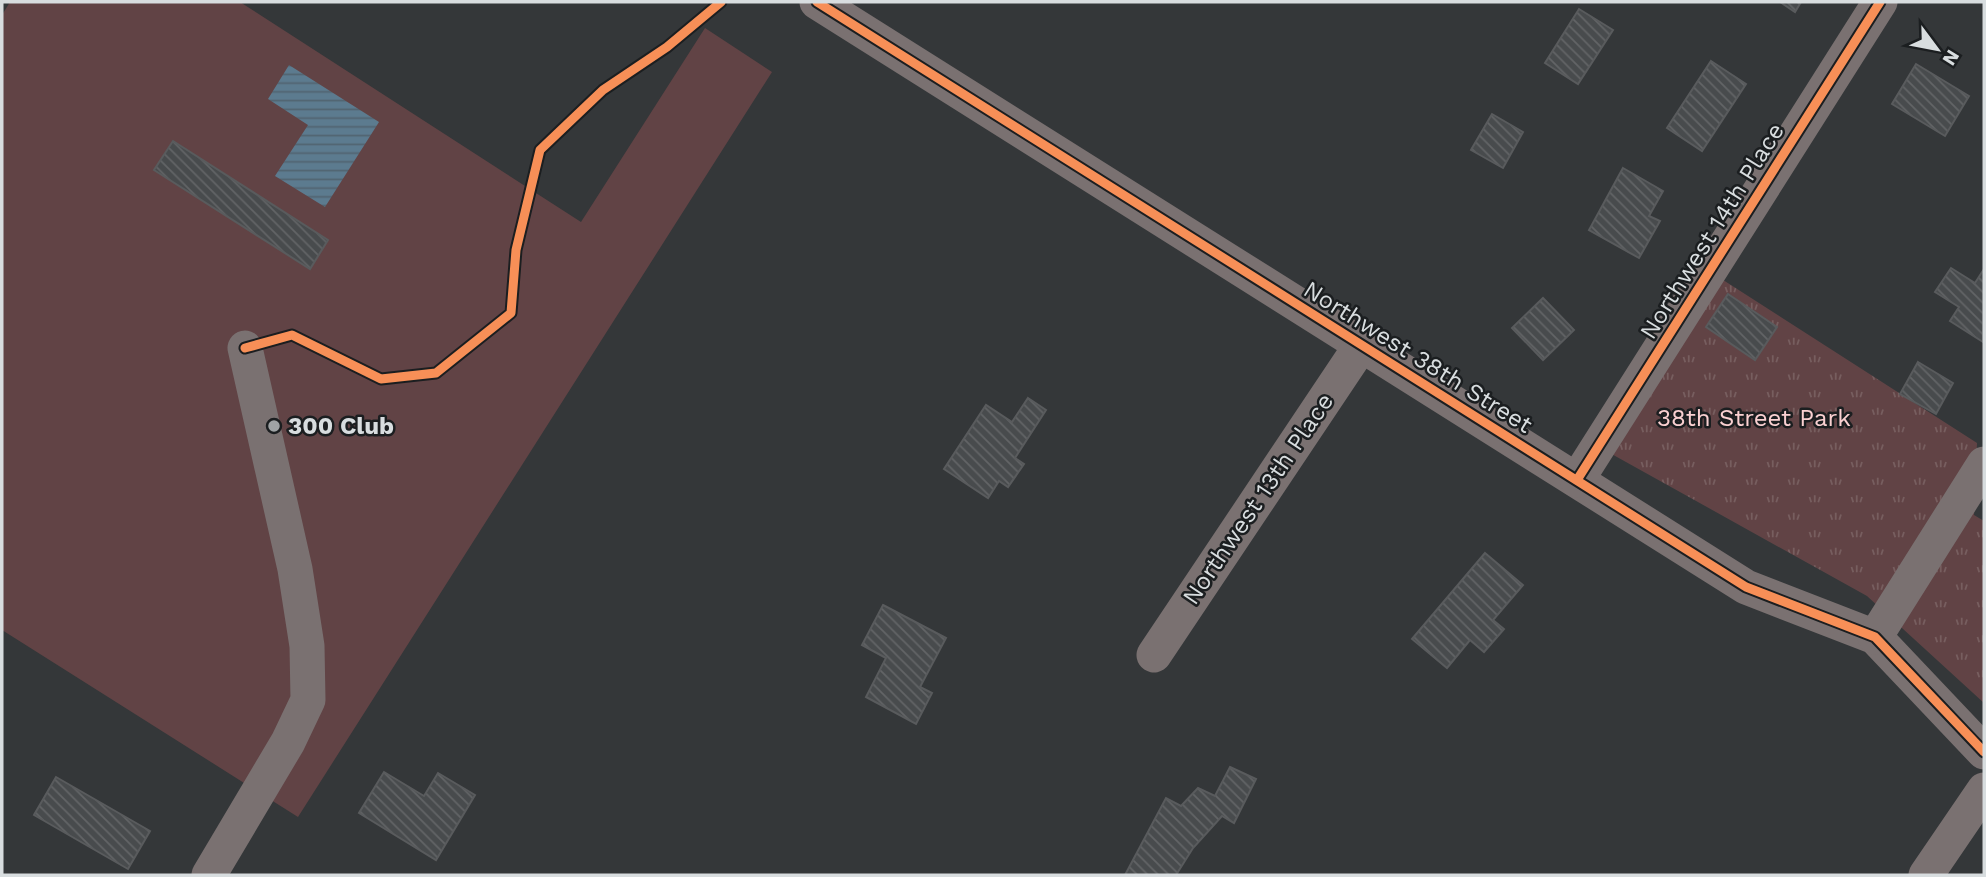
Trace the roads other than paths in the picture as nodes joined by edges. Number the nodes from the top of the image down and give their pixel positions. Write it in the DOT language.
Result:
graph roads {
  1 [pos="817,2"];
  2 [pos="1880,2"];
  3 [pos="1362,344"];
  4 [pos="246,348"];
  5 [pos="1984,464"];
  6 [pos="1577,480"];
  7 [pos="1875,637"];
  8 [pos="1154,655"];
  9 [pos="1984,751"];
  10 [pos="1984,790"];
  11 [pos="209,875"];
  12 [pos="1926,875"];
  1 -- 3 [label="street, Northwest 38th Street"];
  2 -- 6 [label="street, Northwest 14th Place"];
  3 -- 6 [label="street, Northwest 38th Street"];
  3 -- 8 [label="street, Northwest 13th Place"];
  4 -- 11 [label="street"];
  5 -- 7 [label="street"];
  6 -- 7 [label="street, Northwest 38th Street"];
  7 -- 9 [label="street, Northwest 38th Street"];
  10 -- 12 [label="street"];
}
